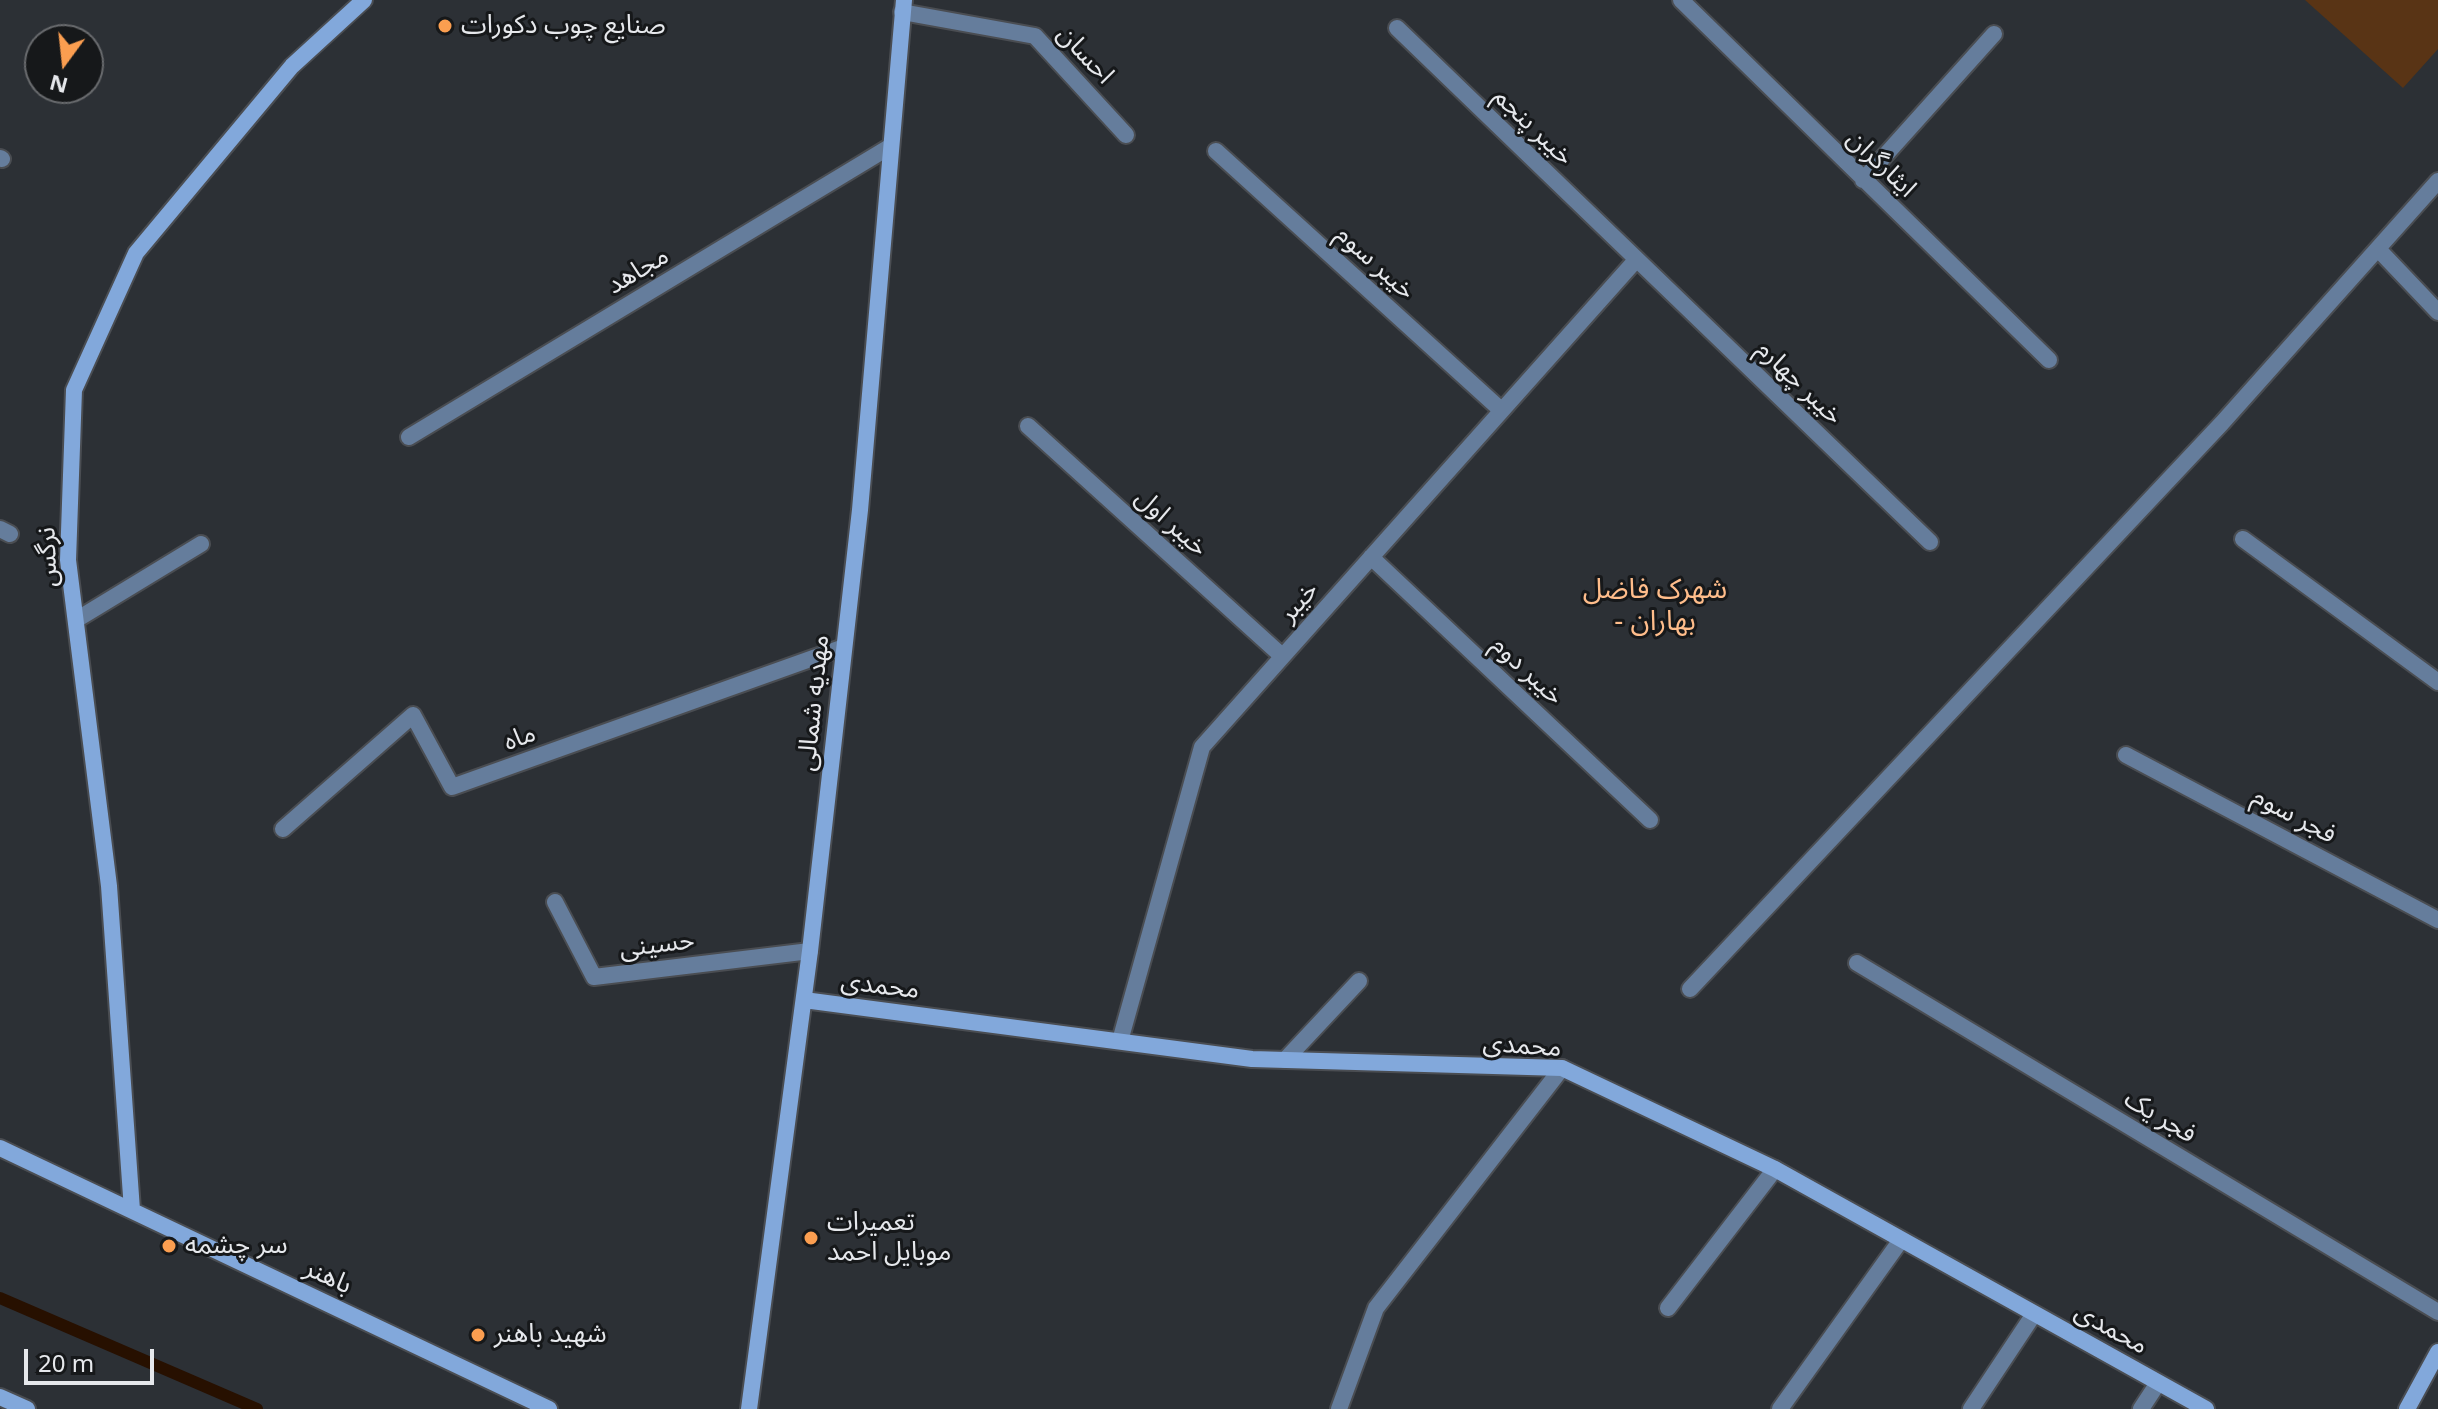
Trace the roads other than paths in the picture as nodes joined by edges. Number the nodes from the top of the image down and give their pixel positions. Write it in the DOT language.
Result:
graph roads {
  1 [pos="364,0"];
  2 [pos="1681,0"];
  3 [pos="903,6"];
  4 [pos="1397,28"];
  5 [pos="1994,34"];
  6 [pos="1126,135"];
  7 [pos="891,146"];
  8 [pos="1216,151"];
  9 [pos="1863,180"];
  10 [pos="2438,181"];
  11 [pos="2378,249"];
  12 [pos="1636,260"];
  13 [pos="2438,312"];
  14 [pos="2049,360"];
  15 [pos="1501,410"];
  16 [pos="1028,426"];
  17 [pos="409,437"];
  18 [pos="2243,539"];
  19 [pos="1930,542"];
  20 [pos="201,544"];
  21 [pos="1371,557"];
  22 [pos="76,620"];
  23 [pos="844,647"];
  24 [pos="1282,656"];
  25 [pos="2438,682"];
  26 [pos="2126,755"];
  27 [pos="1650,820"];
  28 [pos="283,829"];
  29 [pos="555,902"];
  30 [pos="2438,920"];
  31 [pos="810,951"];
  32 [pos="1857,963"];
  33 [pos="1359,981"];
  34 [pos="1690,989"];
  35 [pos="804,1000"];
  36 [pos="1120,1041"];
  37 [pos="1285,1060"];
  38 [pos="1562,1068"];
  39 [pos="0,1148"];
  40 [pos="1775,1169"];
  41 [pos="132,1210"];
  42 [pos="1901,1240"];
  43 [pos="1668,1308"];
  44 [pos="2438,1312"];
  45 [pos="2034,1314"];
  46 [pos="2438,1352"];
  47 [pos="2158,1383"];
  48 [pos="0,1397"];
  49 [pos="27,1409"];
  50 [pos="549,1409"];
  51 [pos="749,1409"];
  52 [pos="1339,1409"];
  53 [pos="1780,1409"];
  54 [pos="1971,1409"];
  55 [pos="2141,1409"];
  56 [pos="2206,1409"];
  57 [pos="2407,1409"];
  1 -- 22 [label="street, نرگس"];
  2 -- 9 [label="street, ایثارگران"];
  3 -- 6 [label="street, احسان"];
  3 -- 7 [label="street, مهدیه شمالی"];
  4 -- 12 [label="street, خیبر پنجم"];
  5 -- 9 [label="street"];
  7 -- 17 [label="street, مجاهد"];
  7 -- 23 [label="street, مهدیه شمالی"];
  8 -- 15 [label="street, خیبر سوم"];
  9 -- 14 [label="street, ایثارگران"];
  10 -- 11 [label="street"];
  11 -- 13 [label="street"];
  11 -- 34 [label="street"];
  12 -- 15 [label="street, خیبر"];
  12 -- 19 [label="street, خیبر چهارم"];
  15 -- 21 [label="street, خیبر"];
  16 -- 24 [label="street, خیبر اول"];
  18 -- 25 [label="street"];
  20 -- 22 [label="street"];
  21 -- 24 [label="street, خیبر"];
  21 -- 27 [label="street, خیبر دوم"];
  22 -- 41 [label="street, نرگس"];
  23 -- 28 [label="street, ماه"];
  23 -- 31 [label="street, مهدیه شمالی"];
  24 -- 36 [label="street, خیبر"];
  26 -- 30 [label="street, فجر سوم"];
  29 -- 31 [label="street, حسینی"];
  31 -- 35 [label="street, مهدیه شمالی"];
  32 -- 44 [label="street, فجر یک"];
  33 -- 37 [label="street"];
  35 -- 36 [label="street, محمدی"];
  35 -- 51 [label="street, مهدیه شمالی"];
  36 -- 37 [label="street, محمدی"];
  37 -- 38 [label="street, محمدی"];
  38 -- 40 [label="street, محمدی"];
  38 -- 52 [label="street"];
  39 -- 41 [label="street, باهنر"];
  40 -- 42 [label="street, محمدی"];
  40 -- 43 [label="street"];
  41 -- 50 [label="street, باهنر"];
  42 -- 45 [label="street, محمدی"];
  42 -- 53 [label="street"];
  45 -- 47 [label="street, محمدی"];
  45 -- 54 [label="street"];
  46 -- 57 [label="street"];
  47 -- 55 [label="street"];
  47 -- 56 [label="street, محمدی"];
  48 -- 49 [label="street"];
}
